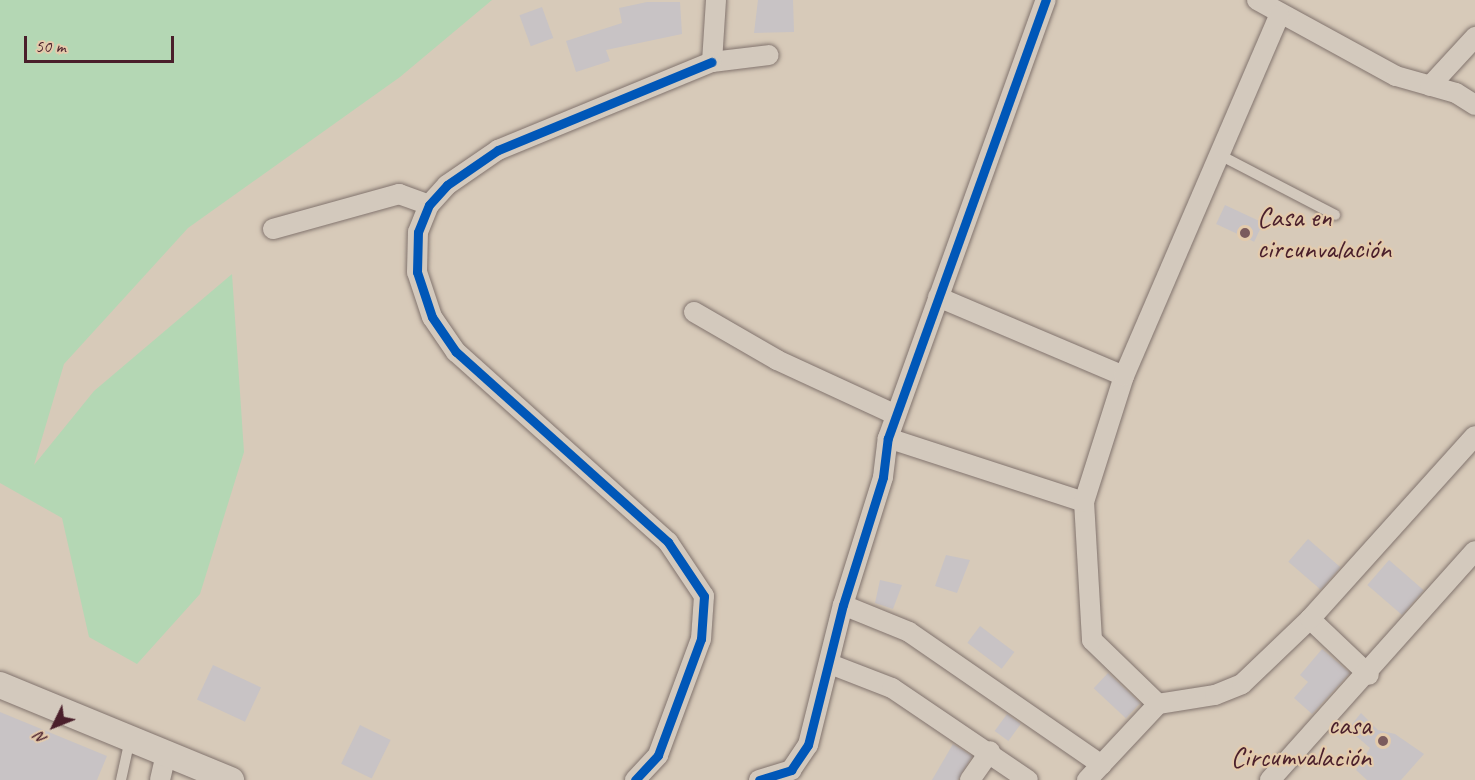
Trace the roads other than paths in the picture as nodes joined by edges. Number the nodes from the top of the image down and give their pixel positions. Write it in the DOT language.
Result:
graph roads {
  1 [pos="716,0"];
  2 [pos="1046,0"];
  3 [pos="1257,0"];
  4 [pos="1279,16"];
  5 [pos="1475,37"];
  6 [pos="769,55"];
  7 [pos="712,62"];
  8 [pos="1430,86"];
  9 [pos="1475,105"];
  10 [pos="1218,154"];
  11 [pos="429,206"];
  12 [pos="1335,215"];
  13 [pos="273,229"];
  14 [pos="938,297"];
  15 [pos="694,312"];
  16 [pos="1124,376"];
  17 [pos="896,415"];
  18 [pos="1475,436"];
  19 [pos="888,438"];
  20 [pos="1084,502"];
  21 [pos="1475,551"];
  22 [pos="843,606"];
  23 [pos="1310,619"];
  24 [pos="830,664"];
  25 [pos="1369,675"];
  26 [pos="0,685"];
  27 [pos="1158,704"];
  28 [pos="130,739"];
  29 [pos="990,751"];
  30 [pos="166,753"];
  31 [pos="1102,765"];
  32 [pos="790,775"];
  33 [pos="121,780"];
  34 [pos="160,780"];
  35 [pos="231,780"];
  36 [pos="635,780"];
  37 [pos="759,780"];
  38 [pos="969,780"];
  39 [pos="1028,780"];
  40 [pos="1087,780"];
  41 [pos="1270,780"];
  1 -- 7 [label="street"];
  2 -- 14 [label="street"];
  3 -- 4 [label="street"];
  4 -- 8 [label="street"];
  4 -- 10 [label="street"];
  5 -- 8 [label="street"];
  6 -- 7 [label="street"];
  7 -- 11 [label="street"];
  8 -- 9 [label="street"];
  10 -- 12 [label="lane"];
  10 -- 16 [label="street"];
  11 -- 13 [label="street"];
  11 -- 36 [label="street"];
  14 -- 16 [label="street"];
  14 -- 17 [label="street"];
  15 -- 17 [label="street"];
  16 -- 20 [label="street"];
  17 -- 19 [label="street"];
  18 -- 23 [label="street"];
  19 -- 20 [label="street"];
  19 -- 22 [label="street"];
  20 -- 27 [label="street"];
  21 -- 25 [label="street"];
  22 -- 24 [label="street"];
  22 -- 31 [label="street"];
  23 -- 25 [label="street"];
  23 -- 27 [label="street"];
  24 -- 29 [label="street"];
  24 -- 32 [label="street"];
  25 -- 41 [label="street"];
  26 -- 28 [label="street"];
  27 -- 31 [label="street"];
  28 -- 30 [label="street"];
  28 -- 33 [label="lane"];
  29 -- 38 [label="street"];
  29 -- 39 [label="street"];
  30 -- 34 [label="street"];
  30 -- 35 [label="street"];
  31 -- 40 [label="street"];
  32 -- 37 [label="street"];
}
